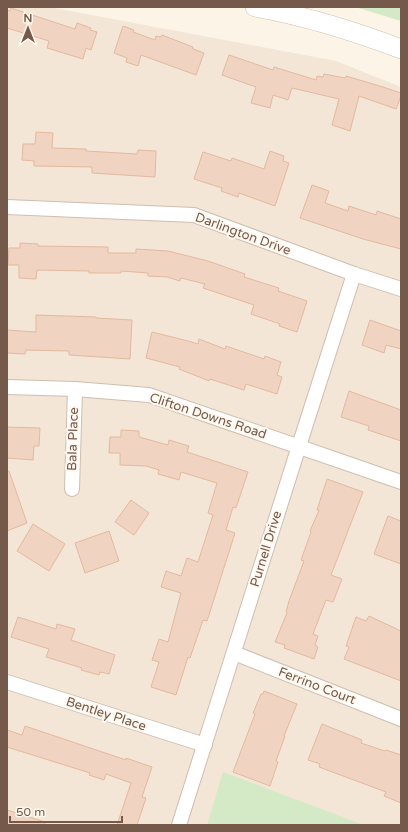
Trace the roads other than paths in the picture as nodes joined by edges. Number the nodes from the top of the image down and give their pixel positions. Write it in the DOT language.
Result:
graph roads {
  1 [pos="256,7"];
  2 [pos="401,49"];
  3 [pos="7,206"];
  4 [pos="354,274"];
  5 [pos="401,289"];
  6 [pos="7,387"];
  7 [pos="75,389"];
  8 [pos="299,446"];
  9 [pos="401,482"];
  10 [pos="72,489"];
  11 [pos="234,653"];
  12 [pos="7,682"];
  13 [pos="401,719"];
  14 [pos="205,745"];
  15 [pos="179,825"];
  1 -- 2 [label="main road"];
  3 -- 4 [label="street, Darlington Drive"];
  4 -- 5 [label="street, Darlington Drive"];
  4 -- 8 [label="street, Purnell Drive"];
  6 -- 7 [label="street, Clifton Downs Road"];
  7 -- 8 [label="street, Clifton Downs Road"];
  7 -- 10 [label="street, Bala Place"];
  8 -- 9 [label="street, Clifton Downs Road"];
  8 -- 11 [label="street, Purnell Drive"];
  11 -- 13 [label="street, Ferrino Court"];
  11 -- 14 [label="street, Purnell Drive"];
  12 -- 14 [label="street, Bentley Place"];
  14 -- 15 [label="street, Purnell Drive"];
}
